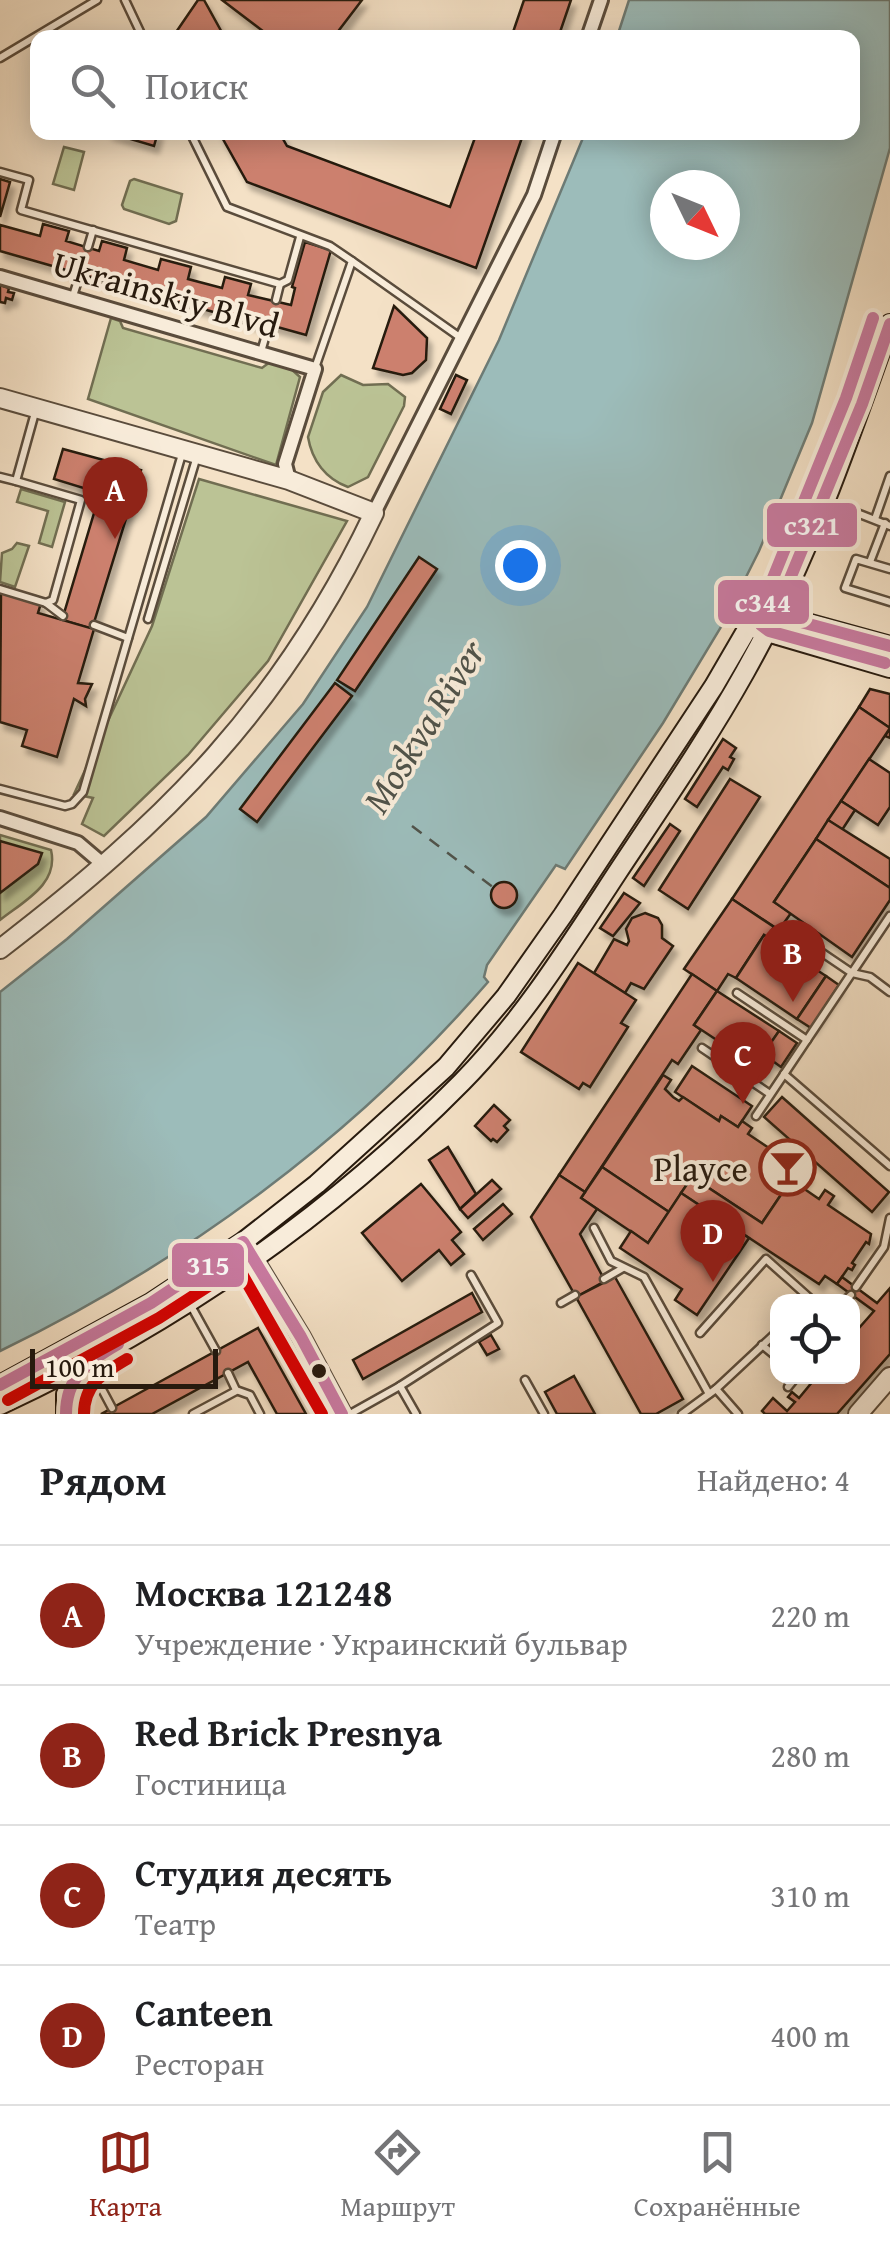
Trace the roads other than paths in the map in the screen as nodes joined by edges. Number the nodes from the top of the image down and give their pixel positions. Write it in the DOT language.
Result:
graph roads {
  1 [pos="96,0"];
  2 [pos="125,0"];
  3 [pos="601,0"];
  4 [pos="46,30"];
  5 [pos="139,30"];
  6 [pos="591,30"];
  7 [pos="30,40"];
  8 [pos="0,58"];
  9 [pos="194,140"];
  10 [pos="553,140"];
  11 [pos="0,172"];
  12 [pos="92,230"];
  13 [pos="300,237"];
  14 [pos="88,247"];
  15 [pos="352,261"];
  16 [pos="80,274"];
  17 [pos="0,277"];
  18 [pos="280,284"];
  19 [pos="73,297"];
  20 [pos="276,300"];
  21 [pos="269,324"];
  22 [pos="890,324"];
  23 [pos="462,339"];
  24 [pos="261,353"];
  25 [pos="315,369"];
  26 [pos="0,398"];
  27 [pos="36,408"];
  28 [pos="190,452"];
  29 [pos="890,476"];
  30 [pos="0,477"];
  31 [pos="290,480"];
  32 [pos="16,481"];
  33 [pos="824,500"];
  34 [pos="374,513"];
  35 [pos="875,520"];
  36 [pos="887,524"];
  37 [pos="870,562"];
  38 [pos="890,569"];
  39 [pos="0,588"];
  40 [pos="46,602"];
  41 [pos="890,602"];
  42 [pos="63,616"];
  43 [pos="148,619"];
  44 [pos="766,619"];
  45 [pos="94,625"];
  46 [pos="128,638"];
  47 [pos="890,646"];
  48 [pos="890,668"];
  49 [pos="0,790"];
  50 [pos="0,818"];
  51 [pos="105,866"];
  52 [pos="890,916"];
  53 [pos="787,930"];
  54 [pos="0,948"];
  55 [pos="852,973"];
  56 [pos="890,992"];
  57 [pos="737,993"];
  58 [pos="807,1040"];
  59 [pos="702,1048"];
  60 [pos="784,1074"];
  61 [pos="770,1094"];
  62 [pos="756,1116"];
  63 [pos="890,1166"];
  64 [pos="890,1218"];
  65 [pos="594,1228"];
  66 [pos="243,1242"];
  67 [pos="256,1259"];
  68 [pos="623,1268"];
  69 [pos="471,1275"];
  70 [pos="604,1279"];
  71 [pos="805,1294"];
  72 [pos="851,1294"];
  73 [pos="575,1295"];
  74 [pos="561,1303"];
  75 [pos="190,1304"];
  76 [pos="700,1333"];
  77 [pos="770,1338"];
  78 [pos="762,1345"];
  79 [pos="216,1351"];
  80 [pos="770,1352"];
  81 [pos="87,1361"];
  82 [pos="228,1373"];
  83 [pos="890,1378"];
  84 [pos="525,1380"];
  85 [pos="791,1384"];
  86 [pos="0,1385"];
  87 [pos="400,1386"];
  88 [pos="788,1387"];
  89 [pos="236,1390"];
  90 [pos="712,1391"];
  91 [pos="0,1405"];
  92 [pos="112,1408"];
  93 [pos="66,1414"];
  94 [pos="193,1414"];
  95 [pos="260,1414"];
  96 [pos="342,1414"];
  97 [pos="350,1414"];
  98 [pos="416,1414"];
  99 [pos="544,1414"];
  100 [pos="682,1414"];
  101 [pos="738,1414"];
  102 [pos="858,1414"];
  1 -- 4 [label="lane"];
  2 -- 5 [label="lane"];
  3 -- 6 [label="street"];
  7 -- 8 [label="lane"];
  9 -- 13 [label="lane"];
  10 -- 23 [label="street"];
  11 -- 12 [label="lane"];
  12 -- 14 [label="lane"];
  12 -- 18 [label="lane"];
  13 -- 15 [label="lane"];
  13 -- 18 [label="lane"];
  15 -- 23 [label="lane"];
  15 -- 25 [label="lane"];
  16 -- 19 [label="lane"];
  17 -- 19 [label="street, Ukrainskiy Blvd"];
  18 -- 20 [label="lane"];
  19 -- 24 [label="street, Ukrainskiy Blvd"];
  21 -- 24 [label="lane"];
  22 -- 33 [label="main road"];
  23 -- 34 [label="street"];
  24 -- 25 [label="street, Ukrainskiy Blvd"];
  25 -- 31 [label="street"];
  26 -- 27 [label="main road"];
  27 -- 28 [label="main road"];
  27 -- 32 [label="lane"];
  28 -- 31 [label="main road"];
  28 -- 43 [label="lane"];
  28 -- 46 [label="lane"];
  29 -- 35 [label="lane"];
  30 -- 32 [label="lane"];
  31 -- 34 [label="main road"];
  32 -- 40 [label="lane"];
  33 -- 35 [label="lane"];
  33 -- 44 [label="main road"];
  34 -- 51 [label="main road"];
  35 -- 36 [label="lane"];
  36 -- 37 [label="lane"];
  37 -- 38 [label="lane"];
  37 -- 41 [label="lane"];
  39 -- 40 [label="lane"];
  40 -- 42 [label="lane"];
  44 -- 47 [label="main road"];
  44 -- 48 [label="main road"];
  44 -- 66 [label="main road"];
  44 -- 67 [label="main road"];
  45 -- 46 [label="lane"];
  46 -- 49 [label="lane"];
  50 -- 51 [label="street"];
  51 -- 54 [label="main road"];
  52 -- 55 [label="lane"];
  53 -- 55 [label="lane"];
  55 -- 56 [label="lane"];
  55 -- 58 [label="lane"];
  57 -- 58 [label="lane"];
  58 -- 60 [label="lane"];
  59 -- 61 [label="lane"];
  60 -- 61 [label="lane"];
  60 -- 63 [label="lane"];
  61 -- 62 [label="lane"];
  64 -- 72 [label="lane"];
  65 -- 68 [label="lane"];
  66 -- 67 [label="main road"];
  66 -- 86 [label="main road"];
  67 -- 75 [label="main road"];
  67 -- 96 [label="main road"];
  68 -- 70 [label="lane"];
  68 -- 90 [label="lane"];
  69 -- 87 [label="lane"];
  71 -- 76 [label="lane"];
  73 -- 74 [label="lane"];
  75 -- 79 [label="lane"];
  75 -- 81 [label="main road"];
  77 -- 78 [label="lane"];
  78 -- 80 [label="lane"];
  78 -- 90 [label="lane"];
  81 -- 91 [label="main road"];
  81 -- 92 [label="lane"];
  81 -- 93 [label="main road"];
  82 -- 89 [label="lane"];
  83 -- 102 [label="main road"];
  84 -- 99 [label="lane"];
  85 -- 88 [label="lane"];
  87 -- 97 [label="lane"];
  87 -- 98 [label="lane"];
  89 -- 94 [label="lane"];
  89 -- 95 [label="lane"];
  90 -- 100 [label="lane"];
  90 -- 101 [label="lane"];
}
